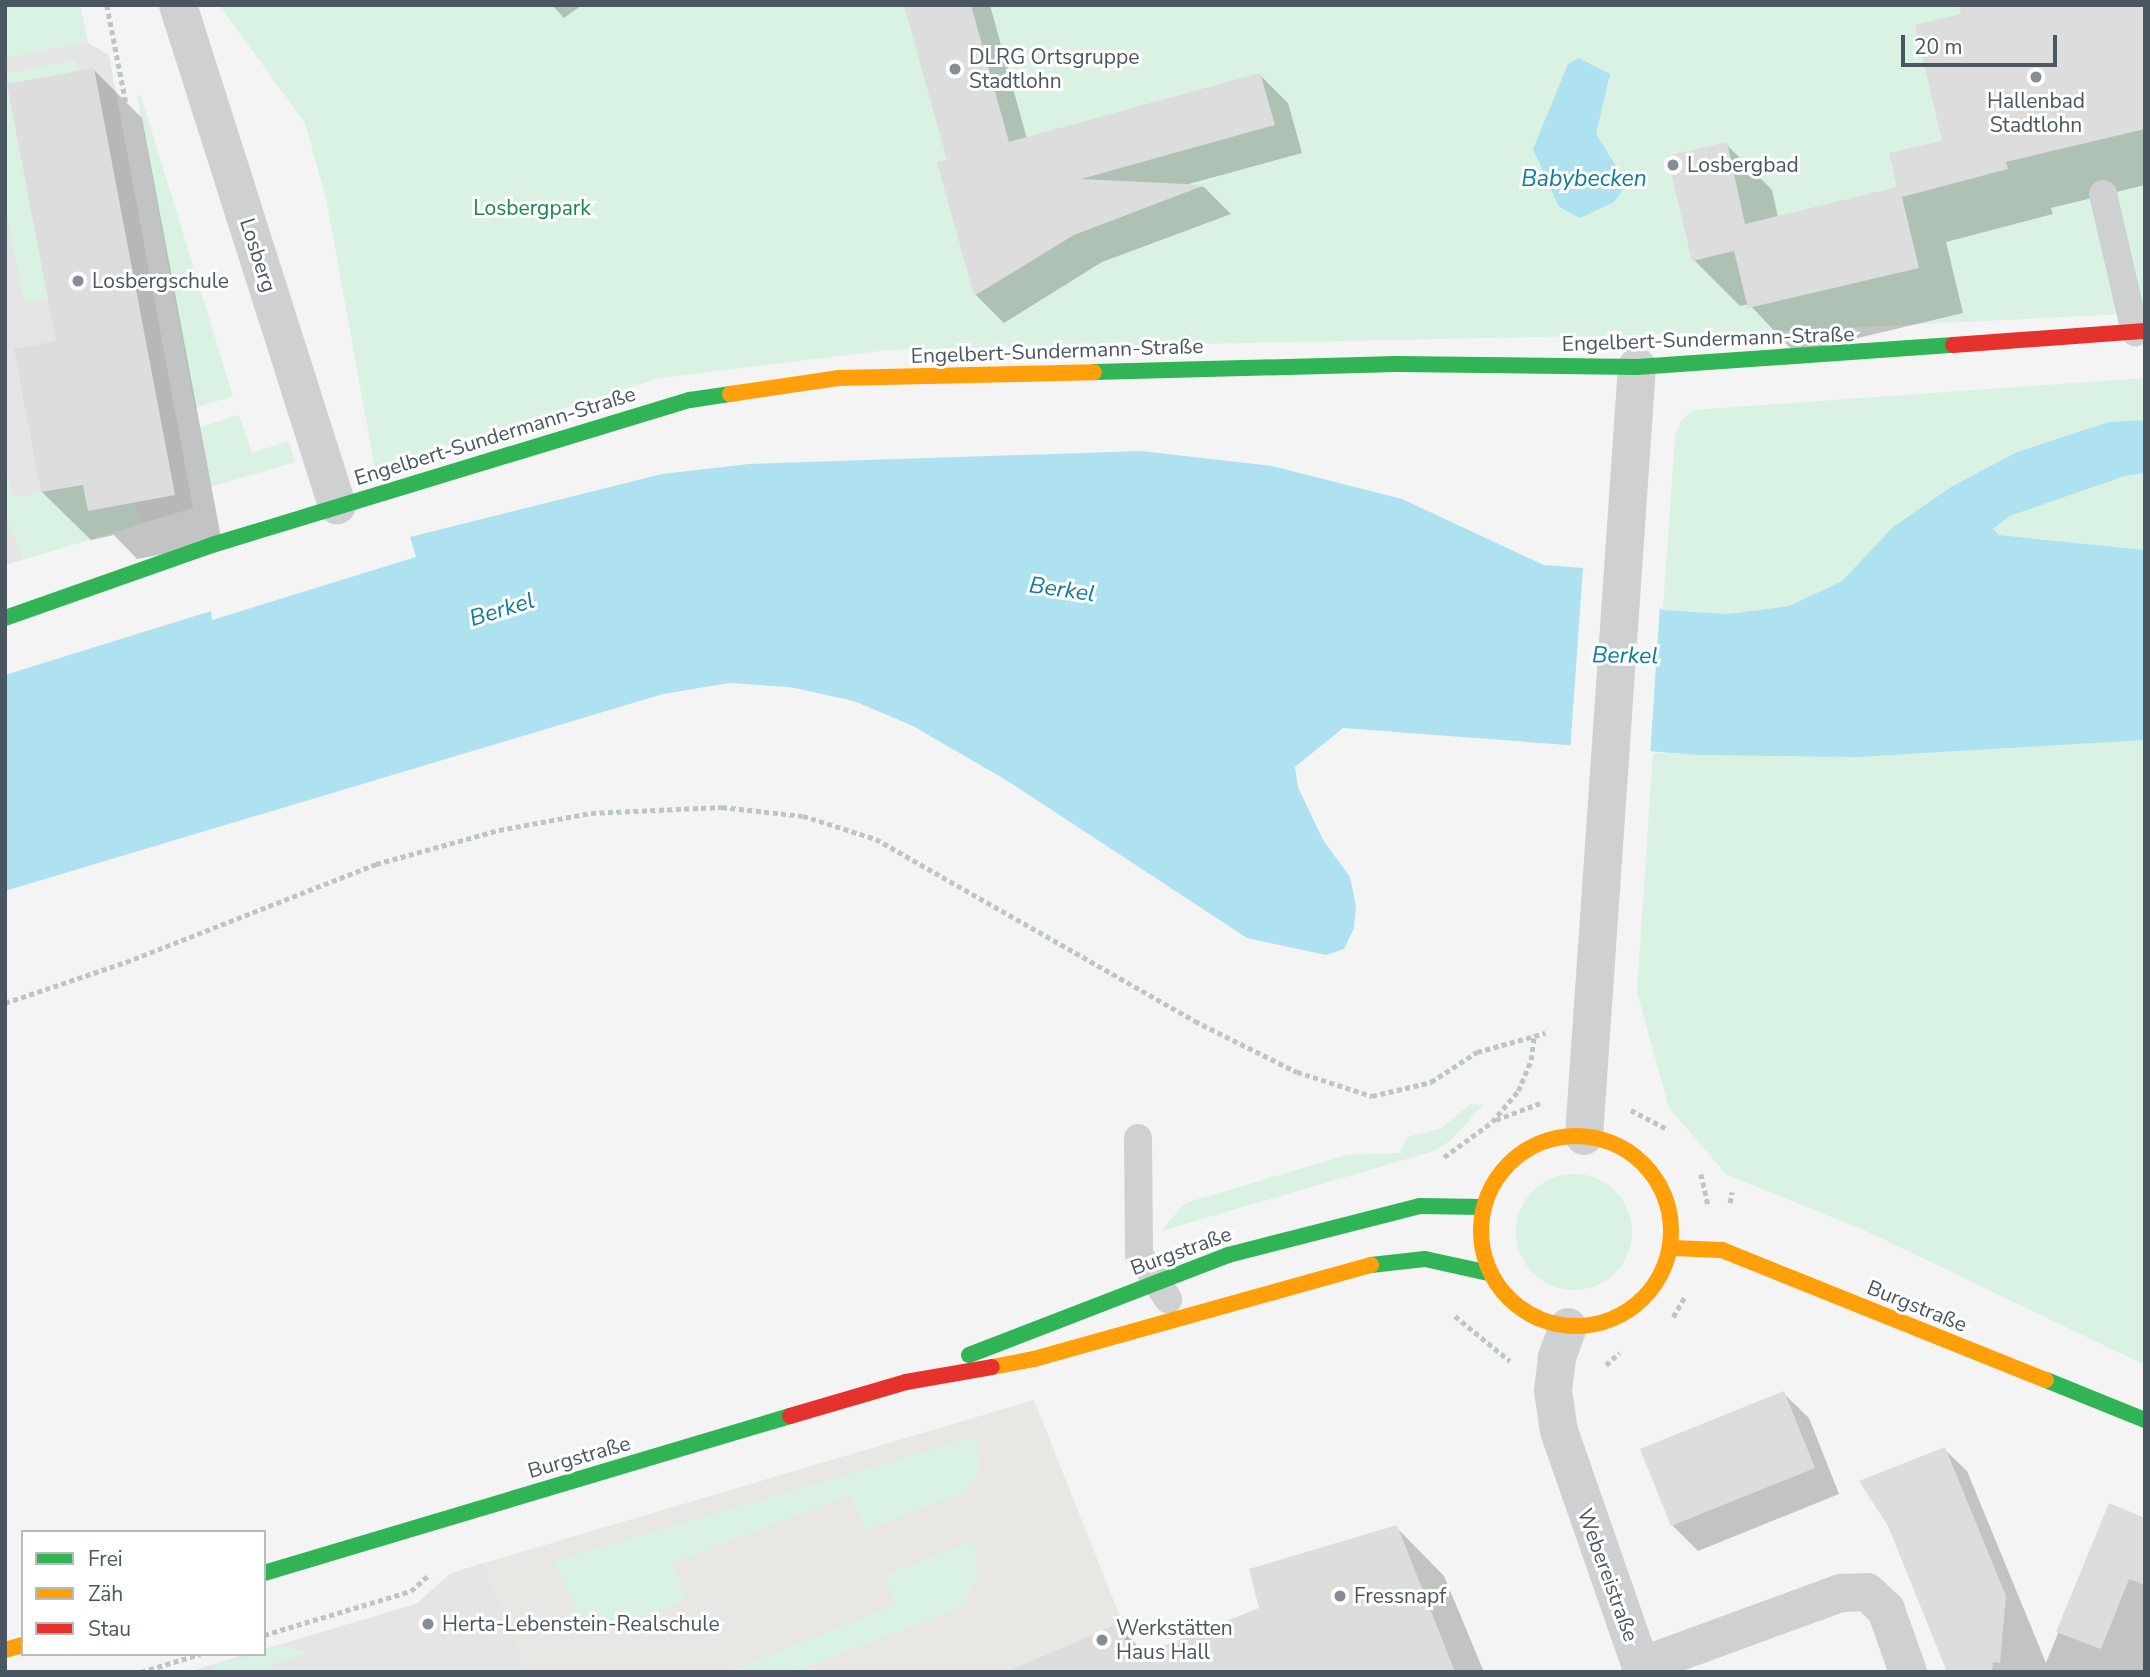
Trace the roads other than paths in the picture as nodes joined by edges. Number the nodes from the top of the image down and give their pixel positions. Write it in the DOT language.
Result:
graph roads {
  1 [pos="178,5"];
  2 [pos="2103,194"];
  3 [pos="2140,332"];
  4 [pos="1637,367"];
  5 [pos="337,505"];
  6 [pos="5,618"];
  7 [pos="1584,1136"];
  8 [pos="1139,1138"];
  9 [pos="1483,1207"];
  10 [pos="1671,1248"];
  11 [pos="1489,1273"];
  12 [pos="1160,1281"];
  13 [pos="1176,1317"];
  14 [pos="1567,1327"];
  15 [pos="906,1382"];
  16 [pos="2145,1420"];
  17 [pos="266,1572"];
  18 [pos="1908,1672"];
  1 -- 5 [label="street, Losberg"];
  2 -- 3 [label="lane"];
  3 -- 4 [label="main road, Engelbert-Sundermann-Straße"];
  4 -- 5 [label="main road, Engelbert-Sundermann-Straße"];
  4 -- 7 [label="street"];
  5 -- 6 [label="main road, Engelbert-Sundermann-Straße"];
  7 -- 9 [label="main road"];
  7 -- 10 [label="main road"];
  8 -- 12 [label="lane"];
  9 -- 11 [label="main road"];
  9 -- 12 [label="main road, Burgstraße"];
  10 -- 14 [label="main road"];
  10 -- 16 [label="main road, Burgstraße"];
  11 -- 13 [label="main road, Burgstraße"];
  11 -- 14 [label="main road"];
  12 -- 13 [label="lane"];
  12 -- 15 [label="main road, Burgstraße"];
  13 -- 15 [label="main road, Burgstraße"];
  14 -- 18 [label="street, Webereistraße"];
  15 -- 17 [label="main road, Burgstraße"];
}
